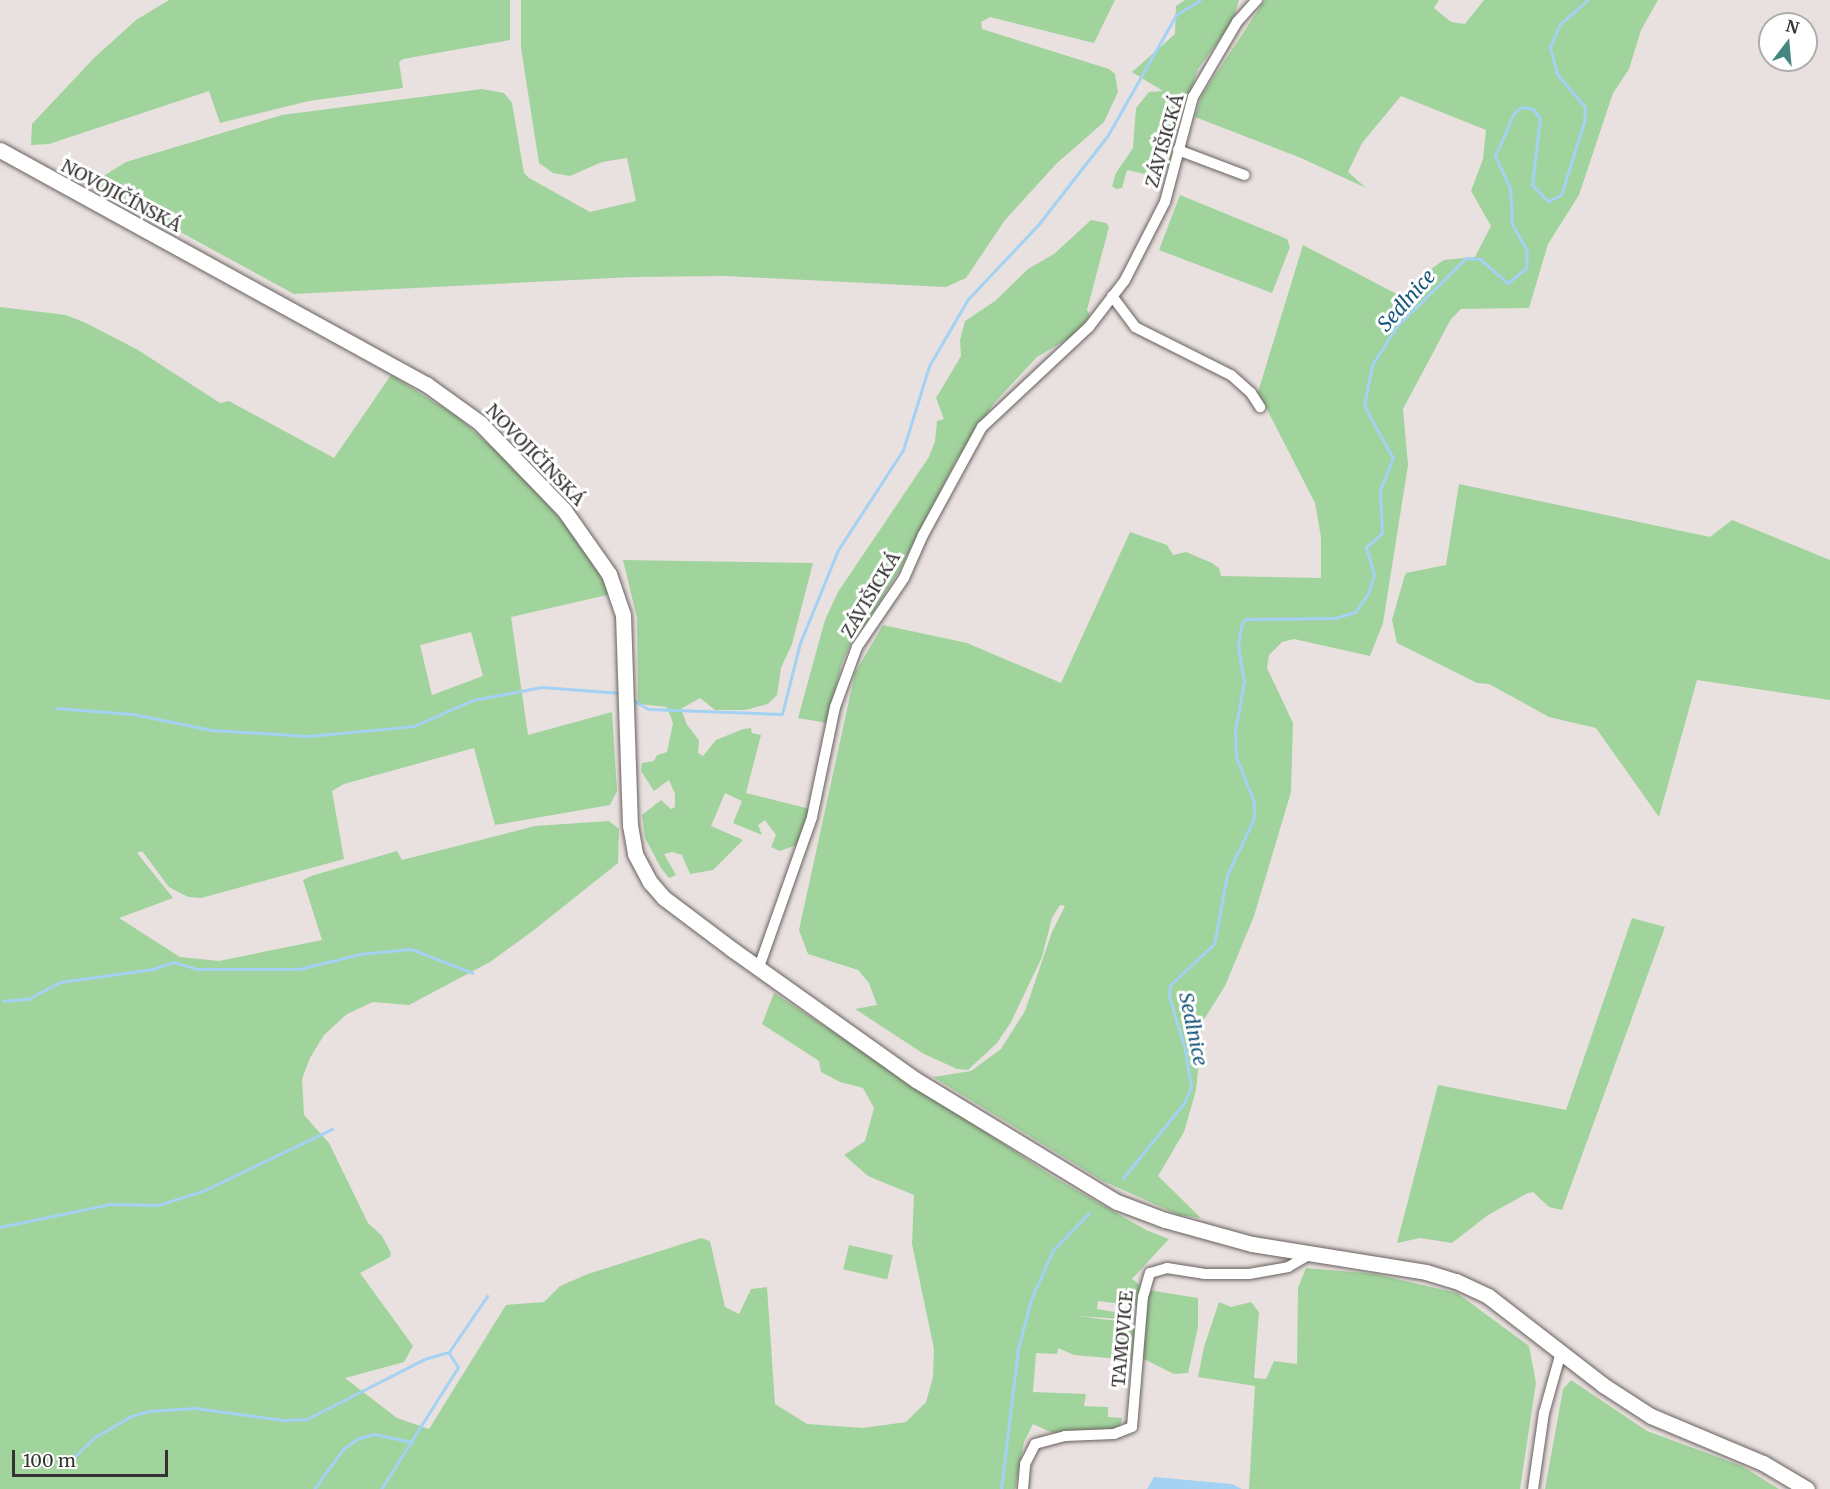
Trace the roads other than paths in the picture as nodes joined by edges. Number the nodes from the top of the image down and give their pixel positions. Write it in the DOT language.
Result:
graph roads {
  1 [pos="1257,0"];
  2 [pos="0,150"];
  3 [pos="1178,150"];
  4 [pos="1244,175"];
  5 [pos="1112,296"];
  6 [pos="1260,407"];
  7 [pos="759,968"];
  8 [pos="1309,1255"];
  9 [pos="1562,1352"];
  10 [pos="1023,1489"];
  11 [pos="1533,1489"];
  12 [pos="1807,1489"];
  1 -- 3 [label="street, ZÁVIŠICKÁ"];
  2 -- 7 [label="street, NOVOJIČÍNSKÁ"];
  3 -- 4 [label="street"];
  3 -- 5 [label="street, ZÁVIŠICKÁ"];
  5 -- 6 [label="street"];
  5 -- 7 [label="street, ZÁVIŠICKÁ"];
  7 -- 8 [label="street, NOVOJIČÍNSKÁ"];
  8 -- 9 [label="street, NOVOJIČÍNSKÁ"];
  8 -- 10 [label="street, TAMOVICE"];
  9 -- 11 [label="street"];
  9 -- 12 [label="street, NOVOJIČÍNSKÁ"];
}
